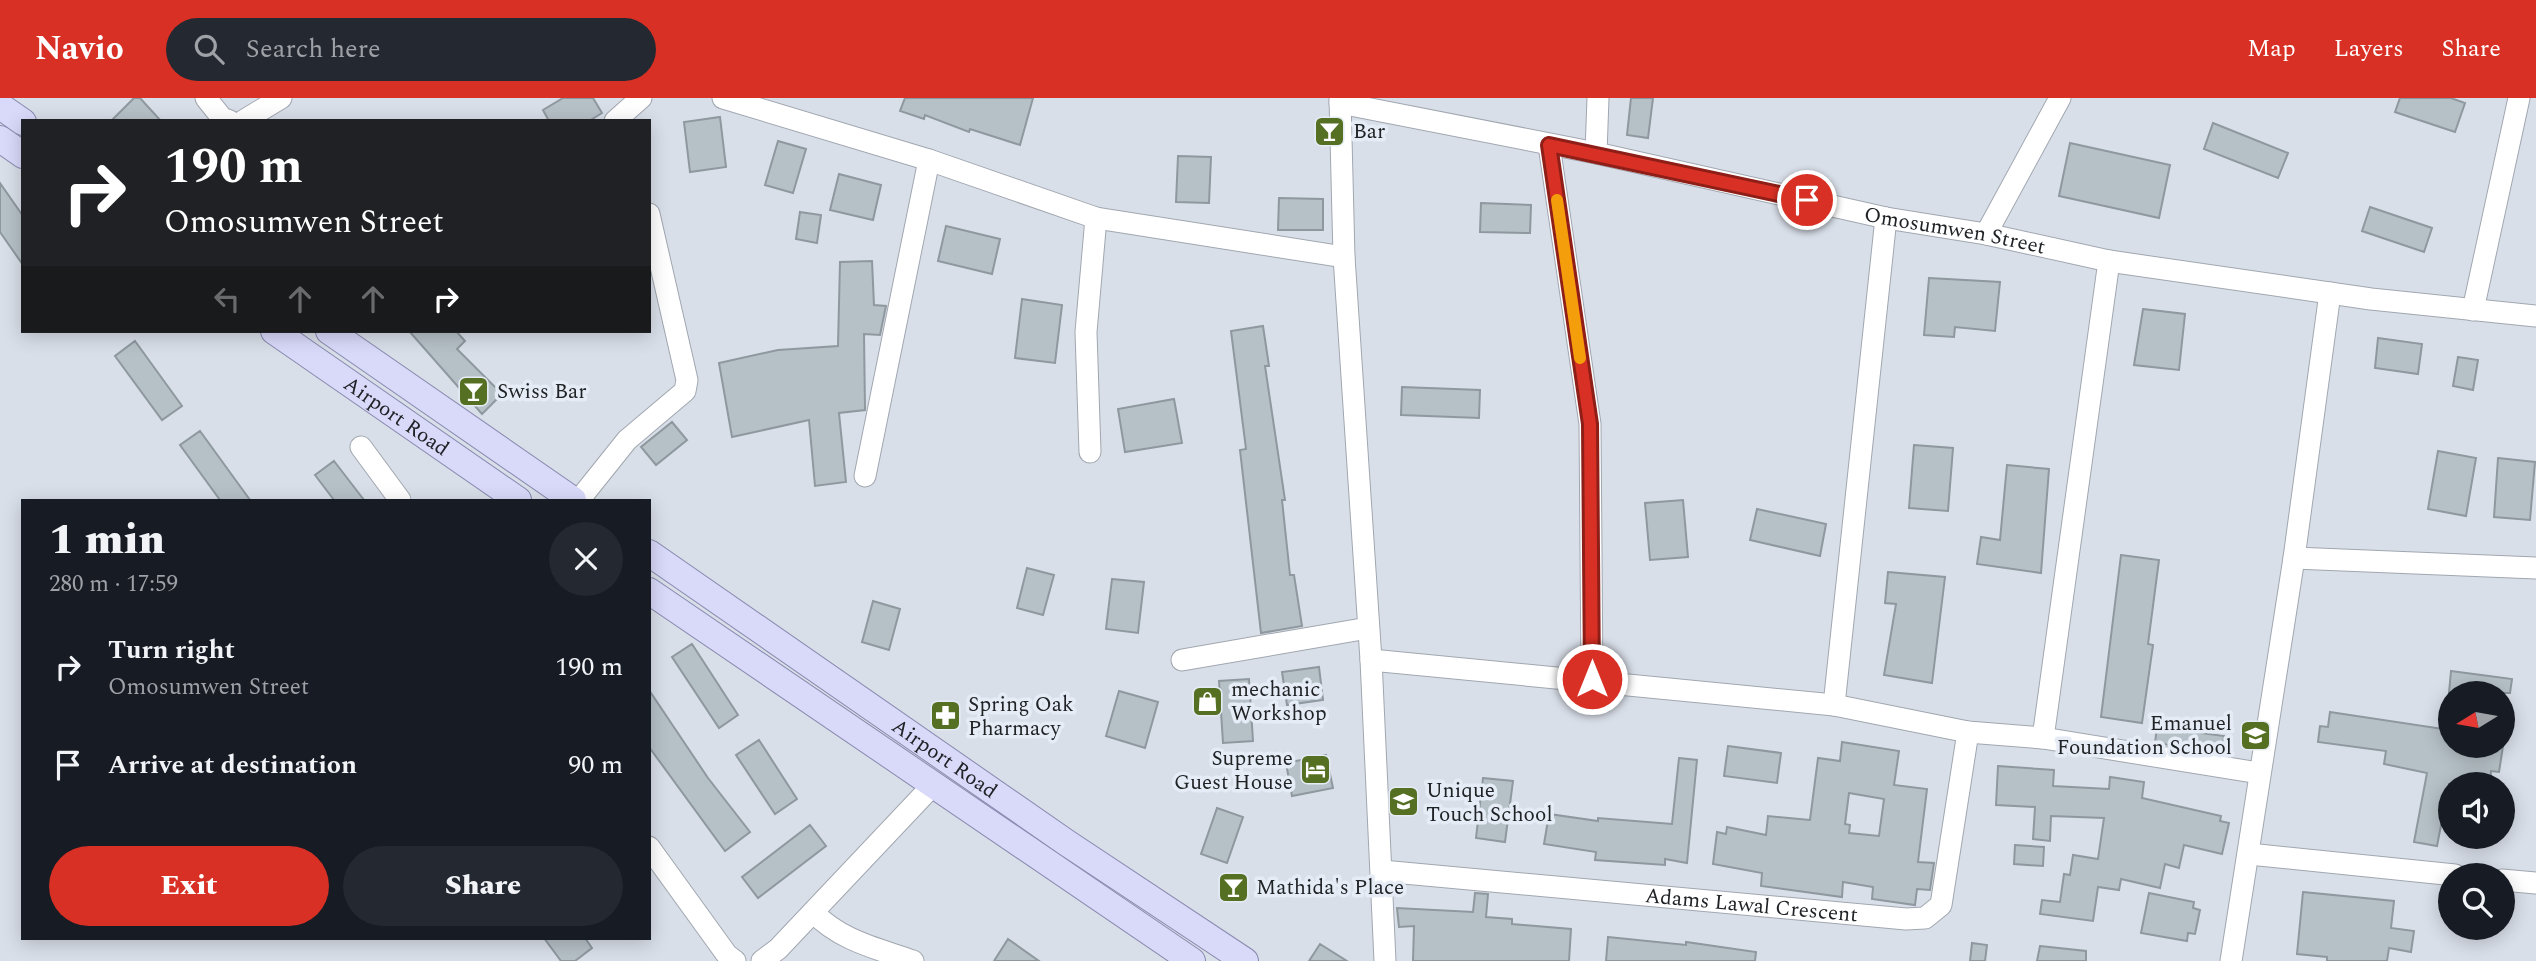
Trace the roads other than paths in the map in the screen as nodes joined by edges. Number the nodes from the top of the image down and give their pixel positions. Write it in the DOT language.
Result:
graph roads {
  1 [pos="206,98"];
  2 [pos="281,98"];
  3 [pos="641,98"];
  4 [pos="723,98"];
  5 [pos="1598,98"];
  6 [pos="2060,98"];
  7 [pos="2519,98"];
  8 [pos="1340,100"];
  9 [pos="0,106"];
  10 [pos="225,119"];
  11 [pos="246,119"];
  12 [pos="617,119"];
  13 [pos="21,121"];
  14 [pos="0,139"];
  15 [pos="1549,145"];
  16 [pos="1597,153"];
  17 [pos="21,155"];
  18 [pos="929,160"];
  19 [pos="1096,218"];
  20 [pos="1886,218"];
  21 [pos="651,223"];
  22 [pos="1986,234"];
  23 [pos="1344,257"];
  24 [pos="2109,261"];
  25 [pos="2330,293"];
  26 [pos="2473,310"];
  27 [pos="2536,316"];
  28 [pos="277,333"];
  29 [pos="333,333"];
  30 [pos="361,447"];
  31 [pos="1090,452"];
  32 [pos="865,476"];
  33 [pos="399,499"];
  34 [pos="517,499"];
  35 [pos="572,499"];
  36 [pos="580,499"];
  37 [pos="651,554"];
  38 [pos="2294,558"];
  39 [pos="2536,568"];
  40 [pos="651,592"];
  41 [pos="1368,628"];
  42 [pos="1182,660"];
  43 [pos="1371,660"];
  44 [pos="1592,679"];
  45 [pos="1834,705"];
  46 [pos="1968,732"];
  47 [pos="2043,738"];
  48 [pos="2259,773"];
  49 [pos="933,785"];
  50 [pos="1068,843"];
  51 [pos="651,850"];
  52 [pos="2249,854"];
  53 [pos="1051,865"];
  54 [pos="1382,871"];
  55 [pos="2438,873"];
  56 [pos="2515,881"];
  57 [pos="2536,883"];
  58 [pos="813,912"];
  59 [pos="735,961"];
  60 [pos="762,961"];
  61 [pos="912,961"];
  62 [pos="1192,961"];
  63 [pos="1245,961"];
  64 [pos="1385,961"];
  65 [pos="2231,961"];
  1 -- 10 [label="street"];
  2 -- 11 [label="street"];
  3 -- 12 [label="street"];
  4 -- 18 [label="street"];
  5 -- 16 [label="street"];
  6 -- 22 [label="street"];
  7 -- 26 [label="street"];
  8 -- 15 [label="street, Omosumwen Street"];
  8 -- 23 [label="street"];
  9 -- 13 [label="main road"];
  14 -- 17 [label="main road"];
  15 -- 16 [label="street, Omosumwen Street"];
  15 -- 44 [label="street"];
  16 -- 20 [label="street, Omosumwen Street"];
  18 -- 19 [label="street"];
  18 -- 32 [label="street"];
  19 -- 23 [label="street"];
  19 -- 31 [label="street"];
  20 -- 22 [label="street, Omosumwen Street"];
  20 -- 45 [label="street"];
  21 -- 36 [label="street"];
  22 -- 24 [label="street, Omosumwen Street"];
  23 -- 41 [label="street"];
  24 -- 25 [label="street, Omosumwen Street"];
  24 -- 47 [label="street"];
  25 -- 26 [label="street, Omosumwen Street"];
  25 -- 38 [label="street"];
  26 -- 27 [label="street, Omosumwen Street"];
  28 -- 34 [label="main road, Airport Road"];
  29 -- 35 [label="main road, Airport Road"];
  30 -- 33 [label="street"];
  37 -- 50 [label="main road, Airport Road"];
  38 -- 39 [label="street"];
  38 -- 48 [label="street"];
  40 -- 49 [label="main road, Airport Road"];
  41 -- 42 [label="street"];
  41 -- 43 [label="street"];
  43 -- 44 [label="street"];
  43 -- 54 [label="street"];
  44 -- 45 [label="street"];
  45 -- 46 [label="street"];
  46 -- 47 [label="street"];
  46 -- 54 [label="street, Adams Lawal Crescent"];
  47 -- 48 [label="street"];
  48 -- 52 [label="street"];
  49 -- 53 [label="main road, Airport Road"];
  49 -- 58 [label="street"];
  50 -- 53 [label="main road"];
  50 -- 63 [label="main road, Airport Road"];
  51 -- 59 [label="street"];
  52 -- 55 [label="street"];
  52 -- 65 [label="street"];
  53 -- 62 [label="main road, Airport Road"];
  54 -- 64 [label="street"];
  56 -- 57 [label="street"];
  58 -- 60 [label="street"];
  58 -- 61 [label="street"];
}
